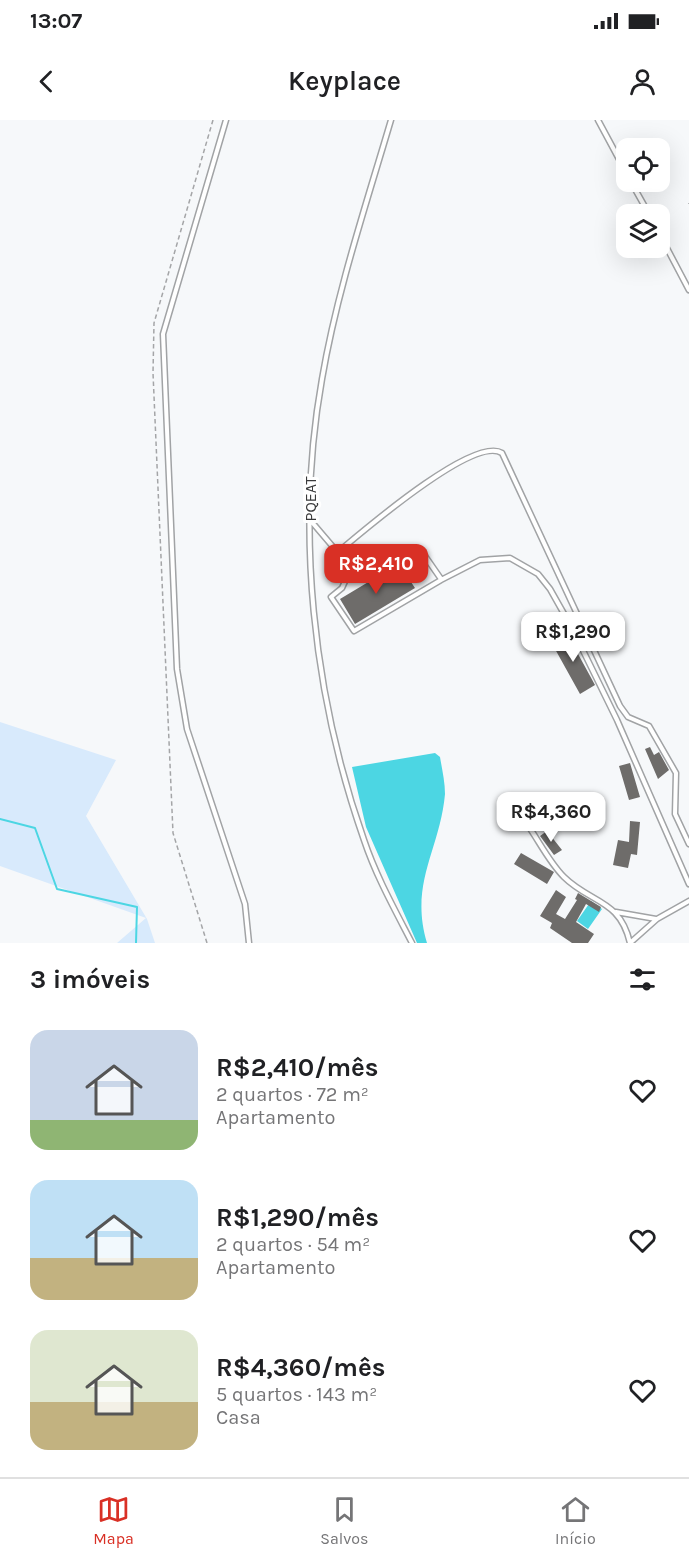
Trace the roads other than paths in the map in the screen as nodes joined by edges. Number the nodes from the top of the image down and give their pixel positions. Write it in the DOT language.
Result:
graph roads {
  1 [pos="226,120"];
  2 [pos="391,120"];
  3 [pos="598,120"];
  4 [pos="616,154"];
  5 [pos="670,254"];
  6 [pos="689,290"];
  7 [pos="310,520"];
  8 [pos="338,552"];
  9 [pos="351,568"];
  10 [pos="441,580"];
  11 [pos="527,824"];
  12 [pos="689,844"];
  13 [pos="689,884"];
  14 [pos="689,901"];
  15 [pos="615,912"];
  16 [pos="657,919"];
  17 [pos="249,943"];
  18 [pos="412,943"];
  19 [pos="630,943"];
  1 -- 17 [label="lane"];
  2 -- 7 [label="lane, PQEAT"];
  3 -- 4 [label="lane"];
  5 -- 6 [label="lane"];
  7 -- 8 [label="lane"];
  7 -- 18 [label="lane, PQEAT"];
  8 -- 9 [label="lane"];
  8 -- 12 [label="lane"];
  9 -- 10 [label="lane"];
  9 -- 10 [label="lane"];
  10 -- 13 [label="lane"];
  11 -- 15 [label="lane"];
  14 -- 16 [label="lane"];
  15 -- 16 [label="lane"];
  15 -- 19 [label="lane"];
  16 -- 19 [label="lane"];
}
